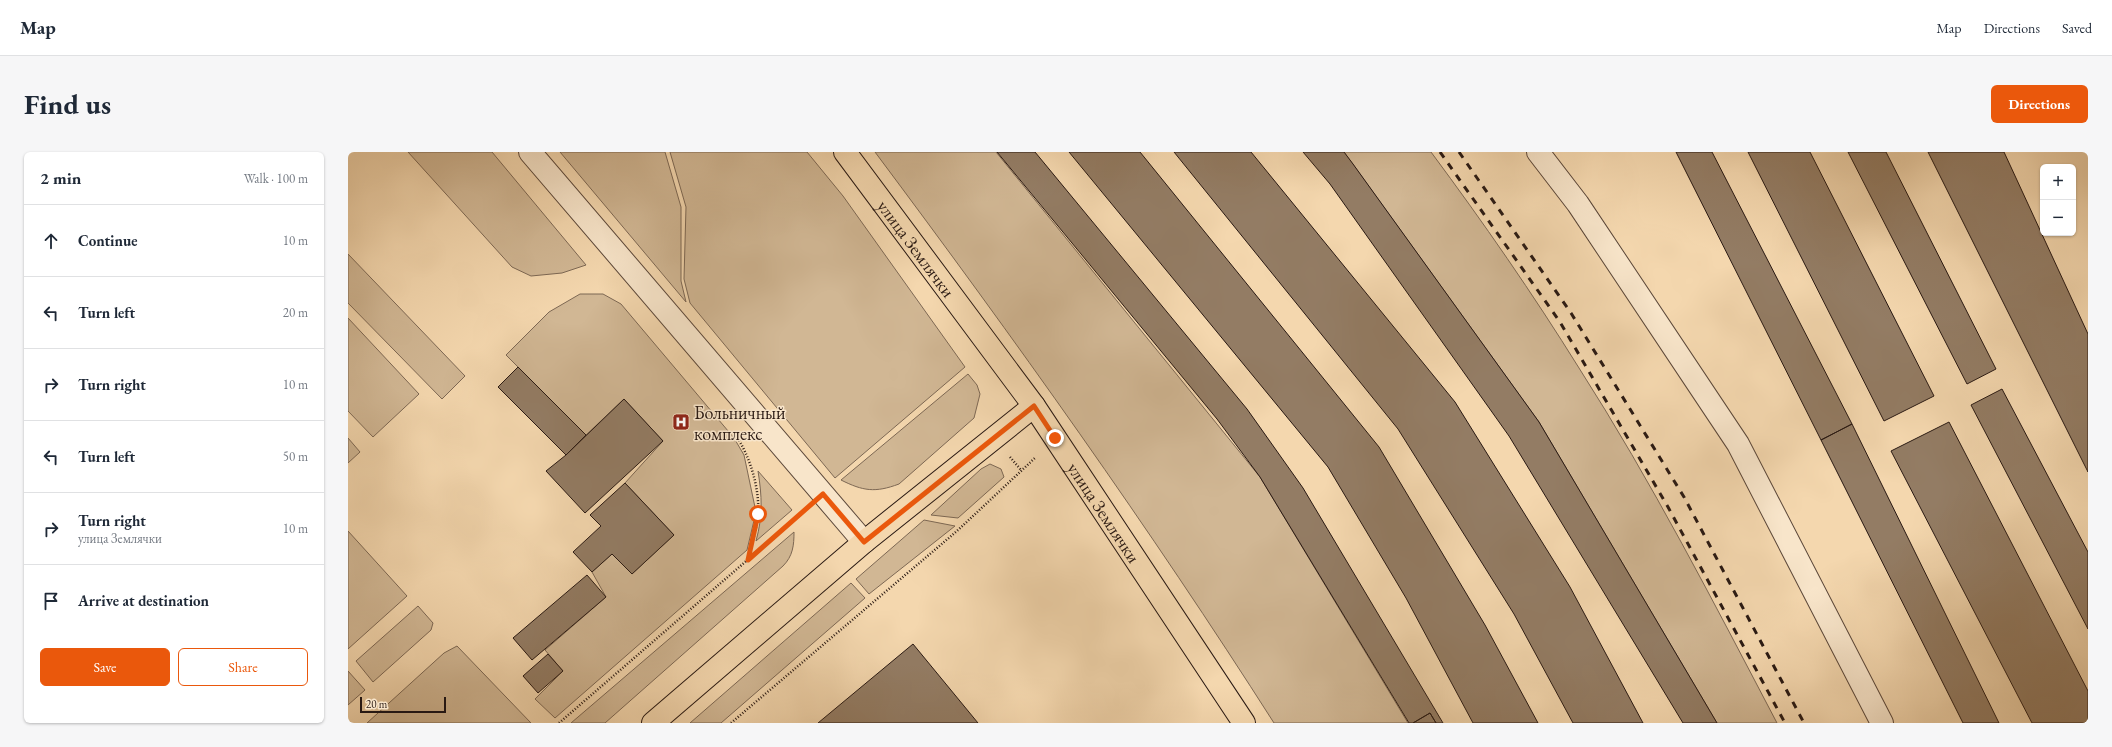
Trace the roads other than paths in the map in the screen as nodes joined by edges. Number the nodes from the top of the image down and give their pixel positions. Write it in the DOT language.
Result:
graph roads {
  1 [pos="530,152"];
  2 [pos="845,152"];
  3 [pos="1538,152"];
  4 [pos="1034,406"];
  5 [pos="864,542"];
  6 [pos="653,723"];
  7 [pos="1244,723"];
  8 [pos="1882,723"];
  1 -- 5 [label="lane"];
  2 -- 4 [label="main road, улица Землячки"];
  3 -- 8 [label="lane"];
  4 -- 5 [label="main road"];
  4 -- 7 [label="main road, улица Землячки"];
  5 -- 6 [label="main road"];
}
